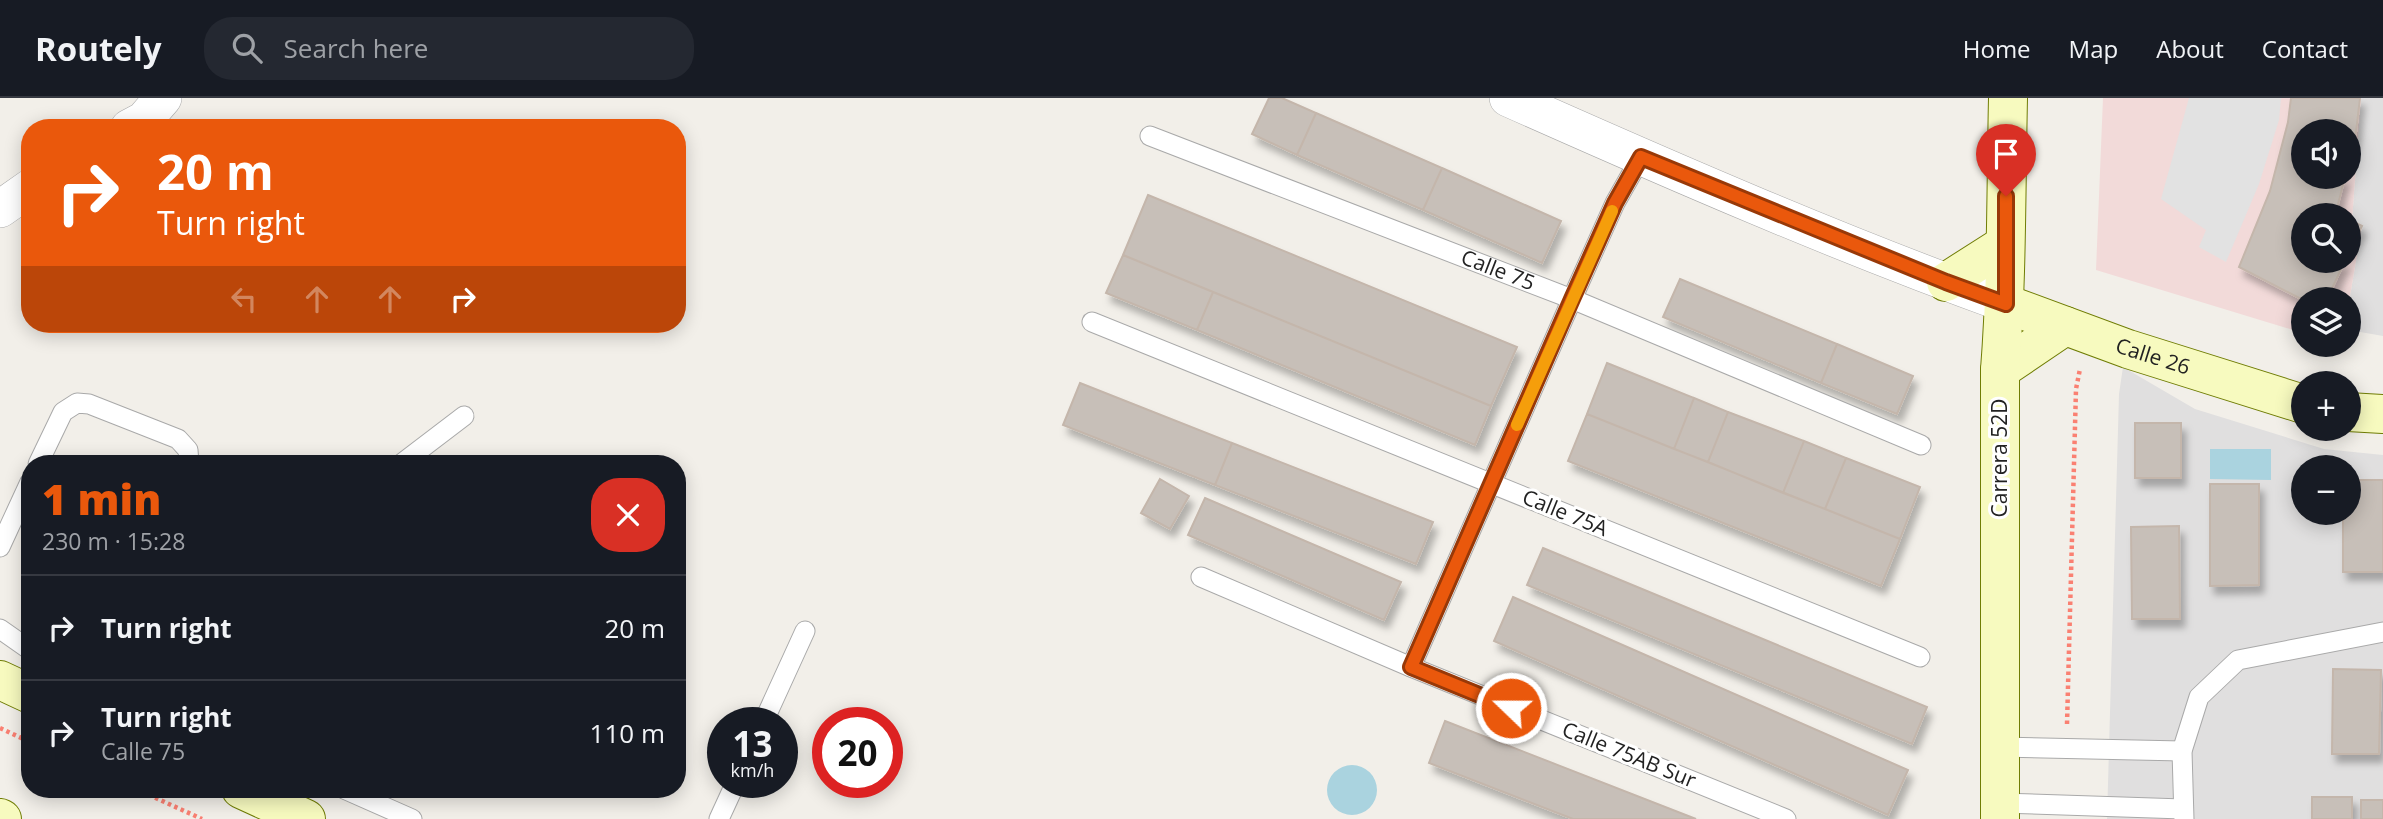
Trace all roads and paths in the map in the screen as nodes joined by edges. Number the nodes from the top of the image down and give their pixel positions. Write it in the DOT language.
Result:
graph roads {
  1 [pos="163,98"];
  2 [pos="1507,98"];
  3 [pos="2008,98"];
  4 [pos="145,119"];
  5 [pos="1150,136"];
  6 [pos="1641,157"];
  7 [pos="21,194"];
  8 [pos="0,209"];
  9 [pos="2004,245"];
  10 [pos="1946,282"];
  11 [pos="1572,299"];
  12 [pos="2006,304"];
  13 [pos="1092,322"];
  14 [pos="2077,330"];
  15 [pos="2000,370"];
  16 [pos="2291,400"];
  17 [pos="2361,413"];
  18 [pos="2383,414"];
  19 [pos="464,416"];
  20 [pos="1921,445"];
  21 [pos="42,455"];
  22 [pos="188,455"];
  23 [pos="413,455"];
  24 [pos="1491,483"];
  25 [pos="21,502"];
  26 [pos="0,547"];
  27 [pos="1201,577"];
  28 [pos="0,629"];
  29 [pos="805,631"];
  30 [pos="2383,632"];
  31 [pos="21,644"];
  32 [pos="1920,657"];
  33 [pos="1411,667"];
  34 [pos="0,680"];
  35 [pos="21,690"];
  36 [pos="770,707"];
  37 [pos="0,728"];
  38 [pos="21,738"];
  39 [pos="2000,747"];
  40 [pos="2067,748"];
  41 [pos="2182,751"];
  42 [pos="156,798"];
  43 [pos="260,798"];
  44 [pos="364,798"];
  45 [pos="729,798"];
  46 [pos="2000,811"];
  47 [pos="2183,814"];
  48 [pos="202,819"];
  49 [pos="306,819"];
  50 [pos="412,819"];
  51 [pos="719,819"];
  52 [pos="1786,819"];
  1 -- 4 [label="street"];
  2 -- 6 [label="street"];
  3 -- 9 [label="street, Carrera 52D"];
  5 -- 11 [label="lane, Calle 75"];
  6 -- 10 [label="street"];
  6 -- 11 [label="lane"];
  7 -- 8 [label="street"];
  9 -- 10 [label="street"];
  9 -- 12 [label="street, Carrera 52D"];
  10 -- 12 [label="street"];
  11 -- 20 [label="lane, Calle 75"];
  11 -- 24 [label="lane"];
  12 -- 14 [label="street, Calle 26"];
  12 -- 15 [label="street, Carrera 52D"];
  13 -- 24 [label="lane, Calle 75A"];
  14 -- 15 [label="street"];
  14 -- 16 [label="street, Calle 26"];
  14 -- 40 [label="path"];
  15 -- 39 [label="street, Carrera 52D"];
  17 -- 18 [label="street"];
  19 -- 23 [label="lane"];
  21 -- 22 [label="lane"];
  24 -- 32 [label="lane, Calle 75A"];
  24 -- 33 [label="lane"];
  25 -- 26 [label="lane"];
  27 -- 33 [label="lane, Calle 75AB Sur"];
  28 -- 31 [label="lane"];
  29 -- 36 [label="lane"];
  30 -- 41 [label="lane"];
  33 -- 52 [label="lane, Calle 75AB Sur"];
  34 -- 35 [label="street"];
  37 -- 38 [label="path"];
  39 -- 40 [label="lane"];
  39 -- 46 [label="street, Carrera 52D"];
  40 -- 41 [label="lane"];
  41 -- 47 [label="lane"];
  42 -- 48 [label="path"];
  43 -- 49 [label="street"];
  44 -- 50 [label="lane"];
  45 -- 51 [label="lane"];
  46 -- 47 [label="lane"];
}
